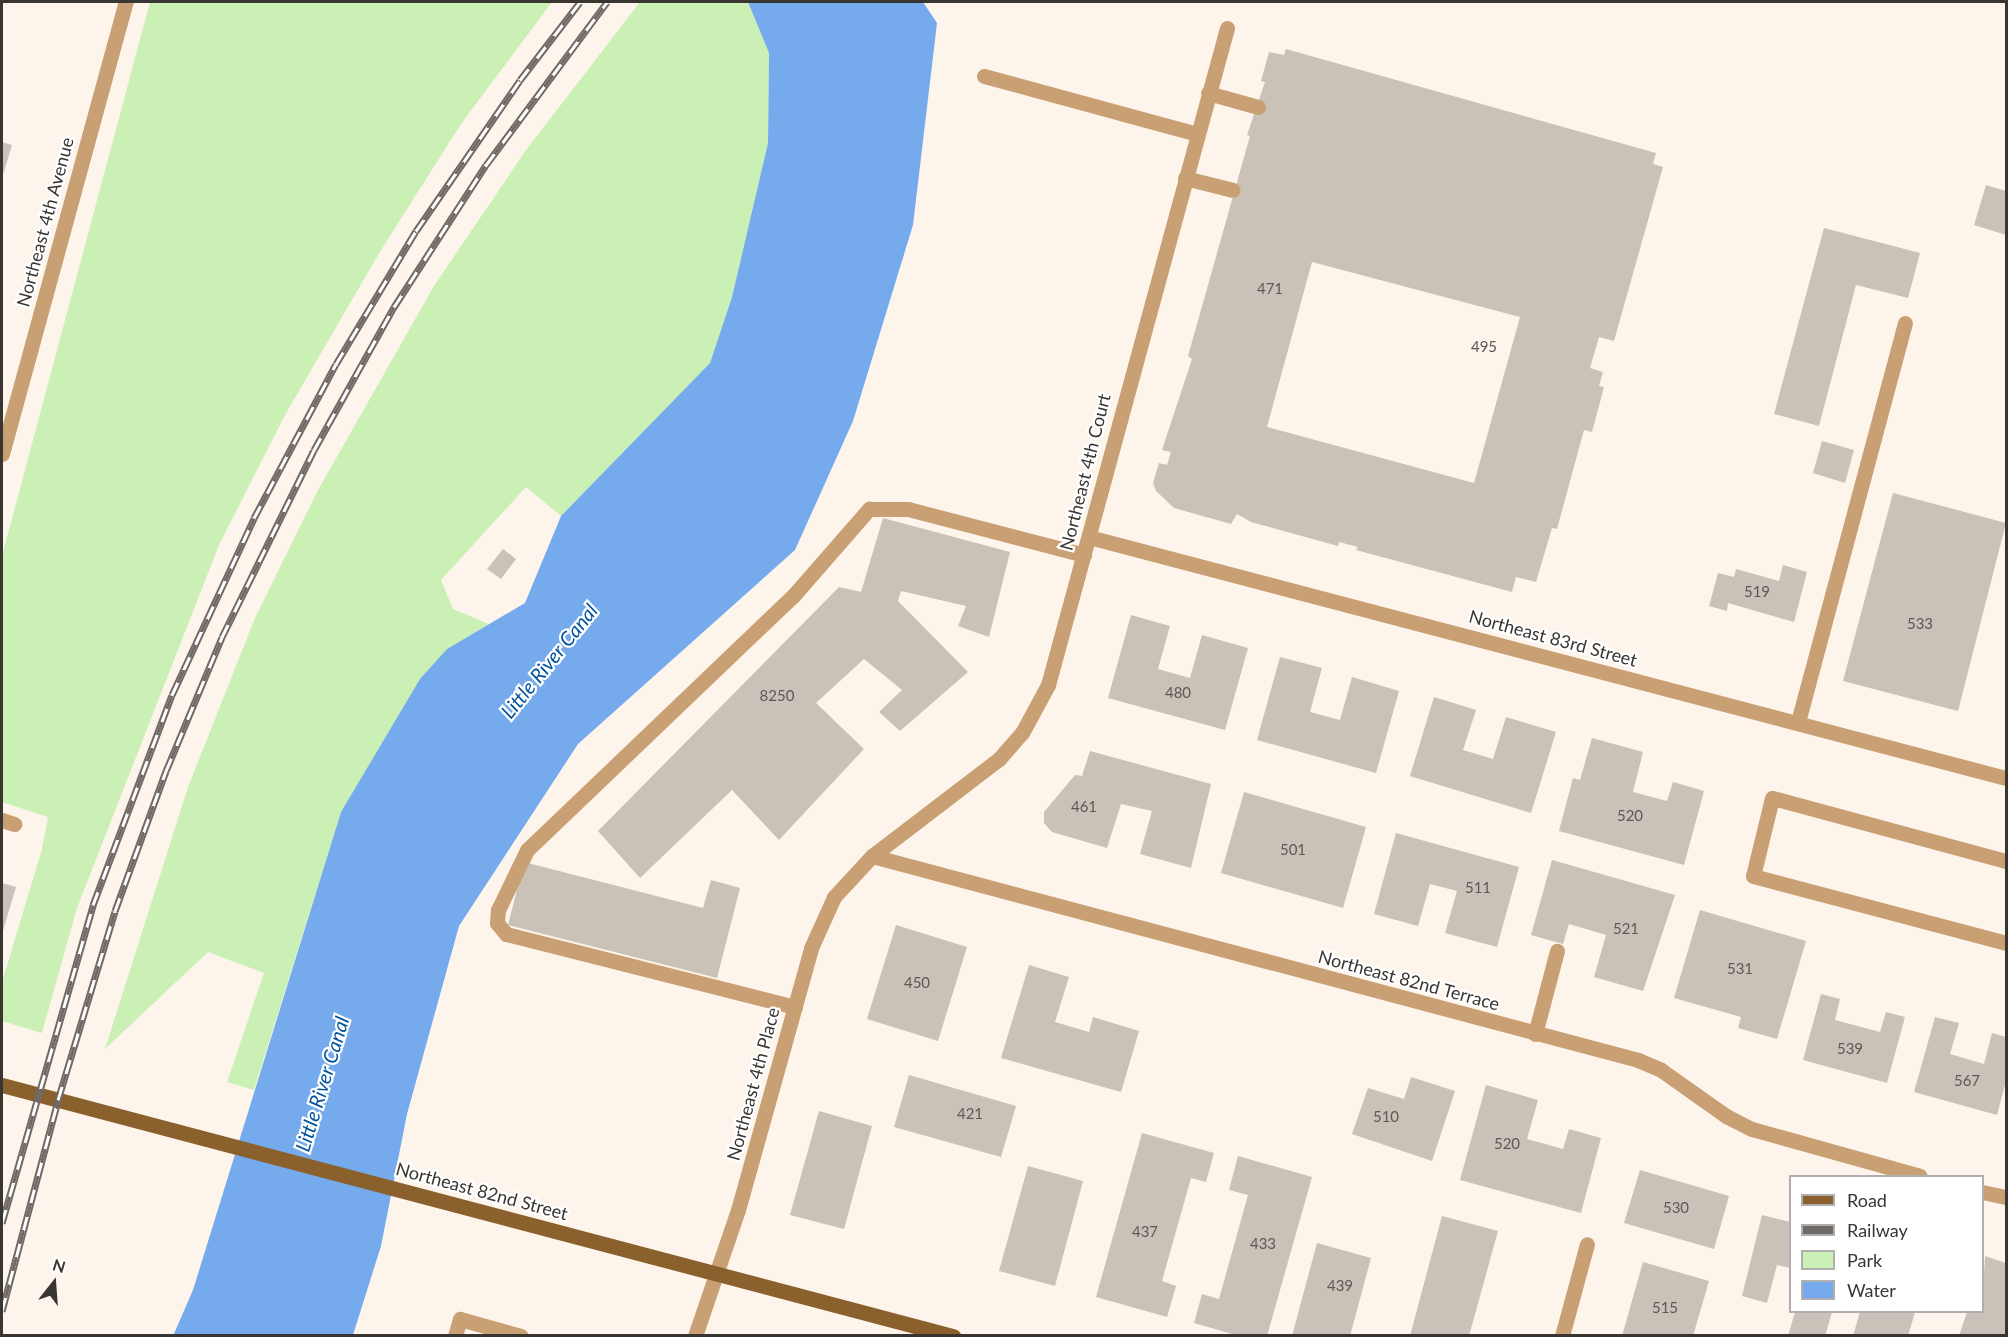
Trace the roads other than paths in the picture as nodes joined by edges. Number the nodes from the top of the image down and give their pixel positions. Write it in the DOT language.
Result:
graph roads {
  1 [pos="126,2"];
  2 [pos="1227,28"];
  3 [pos="984,76"];
  4 [pos="1208,93"];
  5 [pos="1258,107"];
  6 [pos="1197,134"];
  7 [pos="1185,178"];
  8 [pos="1233,190"];
  9 [pos="1905,322"];
  10 [pos="2,454"];
  11 [pos="1089,537"];
  12 [pos="1084,555"];
  13 [pos="1798,722"];
  14 [pos="2007,778"];
  15 [pos="872,856"];
  16 [pos="2007,861"];
  17 [pos="2007,943"];
  18 [pos="1557,951"];
  19 [pos="795,1007"];
  20 [pos="1535,1034"];
  21 [pos="2,1086"];
  22 [pos="1916,1175"];
  23 [pos="1984,1192"];
  24 [pos="2007,1197"];
  25 [pos="1587,1244"];
  26 [pos="716,1273"];
  27 [pos="455,1335"];
  28 [pos="521,1335"];
  29 [pos="695,1335"];
  30 [pos="953,1335"];
  31 [pos="1562,1335"];
  1 -- 10 [label="street, Northeast 4th Avenue"];
  2 -- 4 [label="street, Northeast 4th Court"];
  3 -- 6 [label="street"];
  4 -- 5 [label="street"];
  4 -- 6 [label="street, Northeast 4th Court"];
  6 -- 7 [label="street, Northeast 4th Court"];
  7 -- 8 [label="street"];
  7 -- 11 [label="street, Northeast 4th Court"];
  9 -- 13 [label="street"];
  11 -- 12 [label="street, Northeast 4th Court"];
  11 -- 13 [label="street, Northeast 83rd Street"];
  12 -- 15 [label="street, Northeast 4th Court"];
  12 -- 19 [label="street"];
  13 -- 14 [label="street, Northeast 83rd Street"];
  15 -- 19 [label="street, Northeast 4th Place"];
  15 -- 20 [label="street, Northeast 82nd Terrace"];
  16 -- 17 [label="street"];
  18 -- 20 [label="street"];
  19 -- 26 [label="street, Northeast 4th Place"];
  20 -- 22 [label="street, Northeast 82nd Terrace"];
  21 -- 26 [label="main road, Northeast 82nd Street"];
  23 -- 24 [label="street"];
  25 -- 31 [label="street"];
  26 -- 29 [label="street, Northeast 4th Place"];
  26 -- 30 [label="main road, Northeast 82nd Street"];
  27 -- 28 [label="street"];
}
